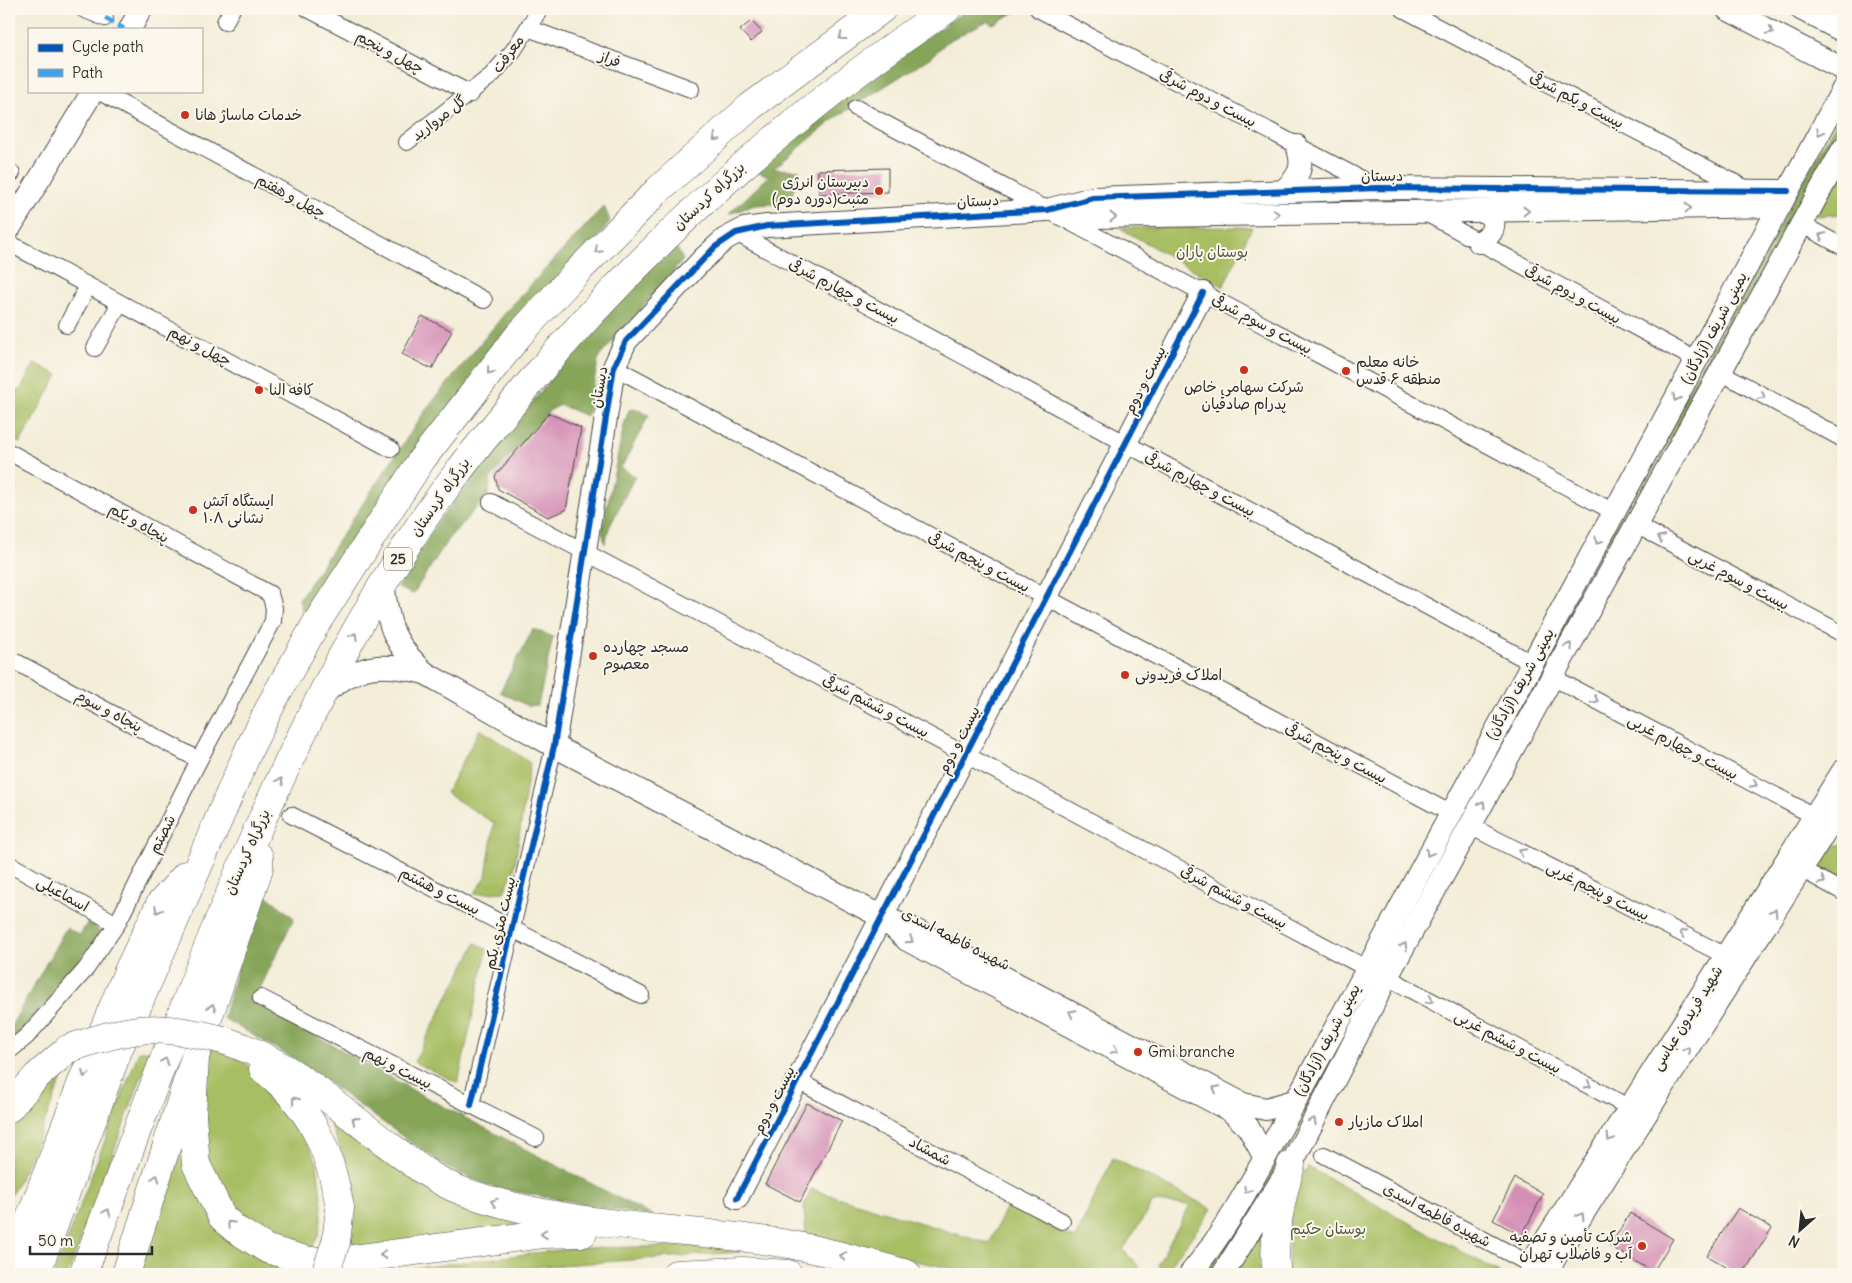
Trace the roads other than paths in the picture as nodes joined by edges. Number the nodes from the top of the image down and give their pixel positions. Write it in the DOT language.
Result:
graph roads {
  1 [pos="83,9"];
  2 [pos="141,9"];
  3 [pos="308,9"];
  4 [pos="540,9"];
  5 [pos="882,9"];
  6 [pos="947,9"];
  7 [pos="1038,9"];
  8 [pos="1404,9"];
  9 [pos="1727,9"];
  10 [pos="1801,9"];
  11 [pos="105,18"];
  12 [pos="131,28"];
  13 [pos="528,28"];
  14 [pos="1843,31"];
  15 [pos="1843,69"];
  16 [pos="692,89"];
  17 [pos="1843,89"];
  18 [pos="92,92"];
  19 [pos="100,92"];
  20 [pos="471,94"];
  21 [pos="856,108"];
  22 [pos="407,142"];
  23 [pos="1298,146"];
  24 [pos="1843,149"];
  25 [pos="1378,188"];
  26 [pos="1283,191"];
  27 [pos="1750,191"];
  28 [pos="1784,198"];
  29 [pos="1722,199"];
  30 [pos="1047,210"];
  31 [pos="1485,211"];
  32 [pos="1424,212"];
  33 [pos="1801,224"];
  34 [pos="9,229"];
  35 [pos="736,233"];
  36 [pos="1479,242"];
  37 [pos="9,243"];
  38 [pos="1843,247"];
  39 [pos="88,286"];
  40 [pos="1203,293"];
  41 [pos="484,300"];
  42 [pos="120,303"];
  43 [pos="67,325"];
  44 [pos="94,348"];
  45 [pos="1696,360"];
  46 [pos="614,367"];
  47 [pos="1720,372"];
  48 [pos="1843,439"];
  49 [pos="1126,444"];
  50 [pos="391,449"];
  51 [pos="9,452"];
  52 [pos="492,502"];
  53 [pos="1614,512"];
  54 [pos="1636,525"];
  55 [pos="586,552"];
  56 [pos="383,584"];
  57 [pos="270,594"];
  58 [pos="1046,598"];
  59 [pos="1843,634"];
  60 [pos="18,663"];
  61 [pos="1532,663"];
  62 [pos="425,673"];
  63 [pos="1552,677"];
  64 [pos="321,696"];
  65 [pos="554,746"];
  66 [pos="966,754"];
  67 [pos="200,760"];
  68 [pos="1843,771"];
  69 [pos="1843,803"];
  70 [pos="1450,813"];
  71 [pos="291,815"];
  72 [pos="260,821"];
  73 [pos="1829,825"];
  74 [pos="1470,826"];
  75 [pos="200,860"];
  76 [pos="9,864"];
  77 [pos="1794,865"];
  78 [pos="1843,892"];
  79 [pos="882,917"];
  80 [pos="117,924"];
  81 [pos="512,928"];
  82 [pos="1734,960"];
  83 [pos="1366,968"];
  84 [pos="1387,977"];
  85 [pos="641,996"];
  86 [pos="260,998"];
  87 [pos="223,1040"];
  88 [pos="68,1049"];
  89 [pos="9,1051"];
  90 [pos="195,1057"];
  91 [pos="1662,1073"];
  92 [pos="798,1081"];
  93 [pos="9,1083"];
  94 [pos="1294,1101"];
  95 [pos="471,1105"];
  96 [pos="9,1108"];
  97 [pos="1630,1108"];
  98 [pos="1239,1109"];
  99 [pos="536,1138"];
  100 [pos="1324,1155"];
  101 [pos="1265,1158"];
  102 [pos="1291,1165"];
  103 [pos="40,1188"];
  104 [pos="737,1198"];
  105 [pos="1062,1220"];
  106 [pos="9,1230"];
  107 [pos="662,1230"];
  108 [pos="1542,1270"];
  109 [pos="9,1272"];
  110 [pos="36,1274"];
  111 [pos="83,1274"];
  112 [pos="126,1274"];
  113 [pos="325,1274"];
  114 [pos="676,1274"];
  115 [pos="788,1274"];
  116 [pos="907,1274"];
  117 [pos="1190,1274"];
  118 [pos="1223,1274"];
  119 [pos="1277,1274"];
  1 -- 11 [label="street"];
  2 -- 12 [label="street"];
  3 -- 20 [label="street, چهل و پنجم"];
  4 -- 13 [label="street, معرفت"];
  5 -- 75 [label="highway, 25, one-way"];
  6 -- 56 [label="highway, بزرگراه کردستان / 25"];
  7 -- 23 [label="street, بیست و دوم شرقی"];
  8 -- 27 [label="street, بیست و یکم شرقی"];
  9 -- 15 [label="street, one-way"];
  10 -- 14 [label="street"];
  13 -- 16 [label="street, فراز"];
  13 -- 20 [label="street, معرفت"];
  17 -- 28 [label="street, یمینی شریف (آزادگان), one-way"];
  18 -- 34 [label="street"];
  19 -- 41 [label="street, چهل و هفتم"];
  20 -- 22 [label="street, گل مروارید"];
  21 -- 30 [label="street, بیست و سوم شرقی"];
  23 -- 25 [label="street, بیست و دوم شرقی"];
  23 -- 26 [label="street"];
  24 -- 33 [label="street, یمینی شریف (آزادگان)"];
  25 -- 26 [label="street, دبستان"];
  25 -- 29 [label="street, دبستان"];
  25 -- 32 [label="street"];
  26 -- 30 [label="street, دبستان"];
  27 -- 28 [label="street, دبستان"];
  27 -- 29 [label="street, دبستان"];
  28 -- 29 [label="street, دبستان"];
  28 -- 45 [label="street, یمینی شریف (آزادگان)"];
  31 -- 29 [label="street, دبستان, one-way"];
  30 -- 32 [label="street, دبستان, one-way"];
  30 -- 35 [label="street, دبستان"];
  30 -- 40 [label="street, بیست و سوم شرقی"];
  31 -- 32 [label="street, دبستان"];
  31 -- 36 [label="street"];
  32 -- 36 [label="street, بیست و دوم شرقی"];
  38 -- 33 [label="street, one-way"];
  33 -- 47 [label="street, یمینی شریف (آزادگان)"];
  35 -- 46 [label="street, دبستان"];
  35 -- 49 [label="street, بیست و چهارم شرقی"];
  36 -- 45 [label="street, بیست و دوم شرقی"];
  37 -- 39 [label="street, چهل و نهم"];
  39 -- 42 [label="street, چهل و نهم"];
  39 -- 43 [label="street"];
  40 -- 49 [label="street, بیست و دوم"];
  40 -- 53 [label="street, بیست و سوم شرقی"];
  42 -- 44 [label="street"];
  42 -- 50 [label="street, چهل و نهم"];
  45 -- 53 [label="street, یمینی شریف (آزادگان), one-way"];
  46 -- 55 [label="street, دبستان"];
  46 -- 58 [label="street, بیست و پنجم شرقی"];
  47 -- 48 [label="street, one-way"];
  47 -- 54 [label="street, یمینی شریف (آزادگان)"];
  49 -- 58 [label="street, بیست و دوم"];
  49 -- 61 [label="street, بیست و چهارم شرقی"];
  51 -- 57 [label="street, پنجاه و یکم"];
  52 -- 55 [label="street, بیست و ششم شرقی"];
  53 -- 61 [label="street, یمینی شریف (آزادگان), one-way"];
  59 -- 54 [label="street, بیست و سوم غربی, one-way"];
  63 -- 54 [label="street, یمینی شریف (آزادگان), one-way"];
  55 -- 65 [label="street, دبستان"];
  55 -- 66 [label="street, بیست و ششم شرقی"];
  56 -- 62 [label="street"];
  64 -- 56 [label="highway, بزرگراه کردستان / 25, one-way"];
  57 -- 67 [label="street, شصتم"];
  58 -- 66 [label="street, بیست و دوم"];
  58 -- 70 [label="street, بیست و پنجم شرقی"];
  60 -- 67 [label="street, پنجاه و سوم"];
  61 -- 70 [label="street, یمینی شریف (آزادگان)"];
  62 -- 64 [label="street"];
  62 -- 65 [label="street, شهیده فاطمه اسدی"];
  63 -- 73 [label="street, بیست و چهارم غربی, one-way"];
  74 -- 63 [label="street, یمینی شریف (آزادگان), one-way"];
  72 -- 64 [label="highway, بزرگراه کردستان / 25, one-way"];
  65 -- 79 [label="street, شهیده فاطمه اسدی"];
  65 -- 81 [label="street, بیست متری یکم"];
  66 -- 79 [label="street, بیست و دوم"];
  66 -- 83 [label="street, بیست و ششم شرقی"];
  67 -- 80 [label="street, شصتم"];
  68 -- 73 [label="street, شهید فریدون عباسی"];
  69 -- 73 [label="street, شهید فریدون عباسی"];
  70 -- 83 [label="street, یمینی شریف (آزادگان), one-way"];
  71 -- 81 [label="street, بیست و هشتم"];
  90 -- 72 [label="highway, one-way"];
  111 -- 72 [label="highway, بزرگراه کردستان / 25, one-way"];
  73 -- 77 [label="street, شهید فریدون عباسی"];
  82 -- 74 [label="street, بیست و پنجم غربی, one-way"];
  84 -- 74 [label="street, یمینی شریف (آزادگان), one-way"];
  75 -- 103 [label="highway, one-way"];
  75 -- 110 [label="highway, 25"];
  76 -- 80 [label="street, اسماعیلی"];
  77 -- 78 [label="street, one-way"];
  77 -- 82 [label="street, شهید فریدون عباسی"];
  79 -- 92 [label="street, بیست و دوم"];
  79 -- 98 [label="street, شهیده فاطمه اسدی"];
  80 -- 89 [label="street, شصتم"];
  81 -- 85 [label="street, بیست و هشتم"];
  81 -- 95 [label="street, بیست متری یکم"];
  82 -- 91 [label="street, شهید فریدون عباسی"];
  83 -- 94 [label="street, یمینی شریف (آزادگان)"];
  84 -- 97 [label="street, بیست و ششم غربی, one-way"];
  102 -- 84 [label="street, یمینی شریف (آزادگان), one-way"];
  86 -- 95 [label="street, بیست و نهم"];
  87 -- 88 [label="highway, bridge"];
  107 -- 87 [label="highway, one-way"];
  113 -- 87 [label="highway, one-way, bridge"];
  88 -- 93 [label="highway"];
  88 -- 96 [label="highway"];
  107 -- 90 [label="highway, one-way"];
  112 -- 90 [label="highway, one-way"];
  91 -- 97 [label="street, شهید فریدون عباسی"];
  108 -- 91 [label="street, شهید فریدون عباسی, one-way"];
  92 -- 104 [label="street, بیست و دوم"];
  92 -- 105 [label="street, شمشاد"];
  94 -- 98 [label="street, شهیده فاطمه اسدی"];
  94 -- 101 [label="street, یمینی شریف (آزادگان)"];
  95 -- 99 [label="street, بیست و نهم"];
  97 -- 108 [label="street, شهید فریدون عباسی, one-way"];
  98 -- 101 [label="street, شهیده فاطمه اسدی"];
  100 -- 108 [label="street, شهیده فاطمه اسدی"];
  101 -- 117 [label="street, یمینی شریف (آزادگان), one-way"];
  102 -- 118 [label="street, یمینی شریف (آزادگان)"];
  102 -- 119 [label="highway"];
  103 -- 106 [label="highway"];
  103 -- 109 [label="highway"];
  116 -- 107 [label="highway, one-way"];
  114 -- 115 [label="highway"];
}
